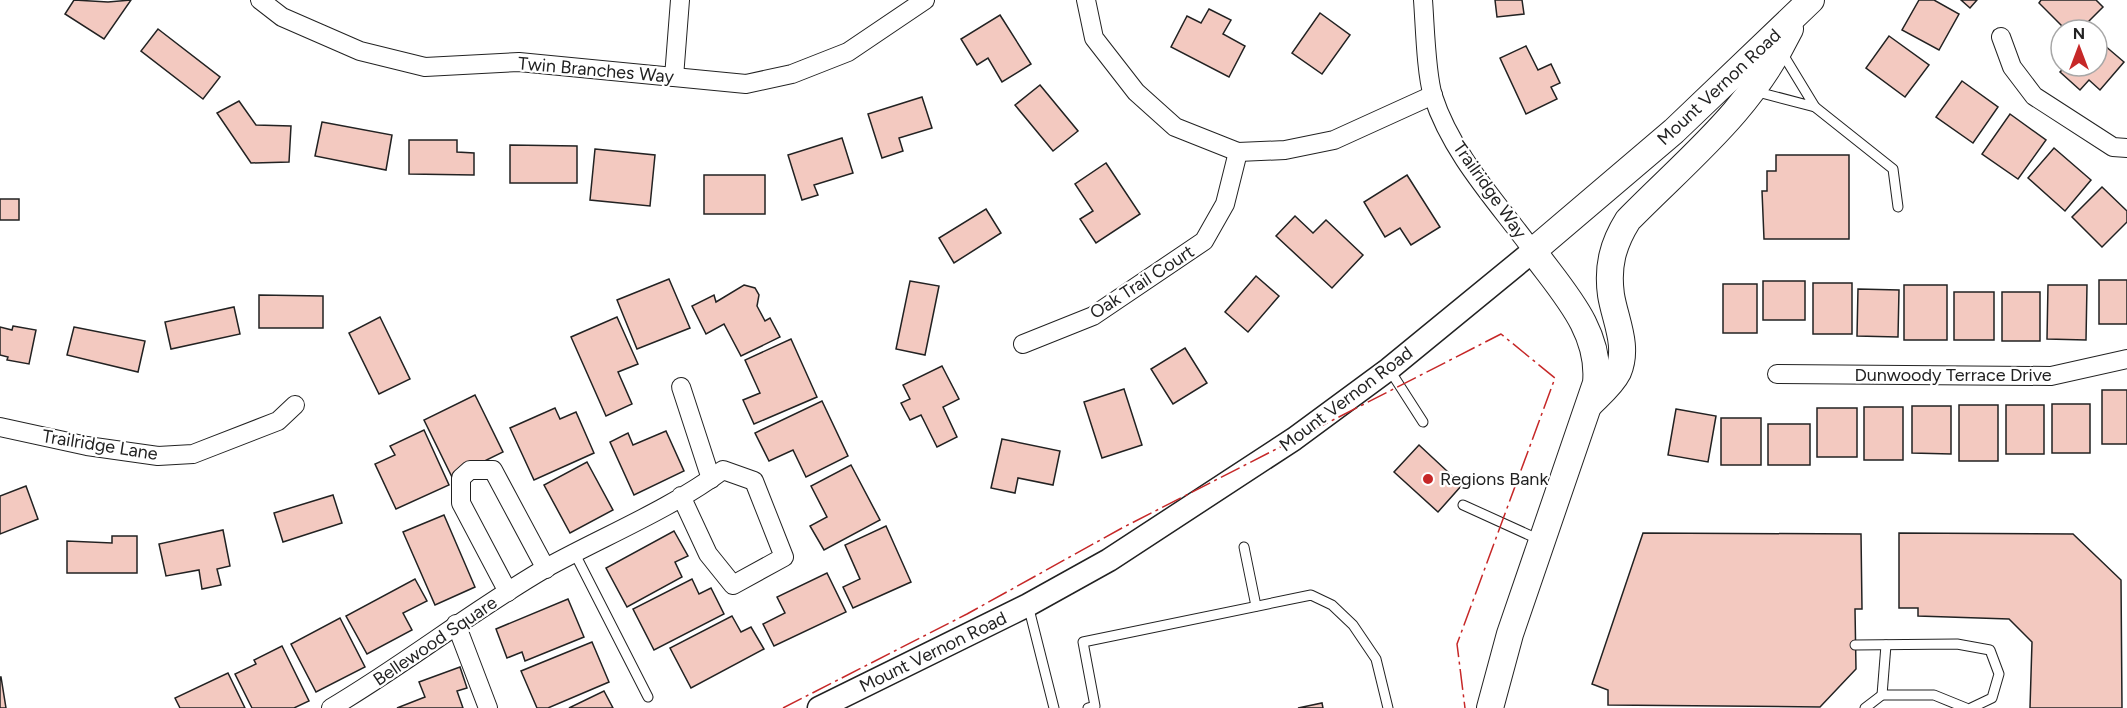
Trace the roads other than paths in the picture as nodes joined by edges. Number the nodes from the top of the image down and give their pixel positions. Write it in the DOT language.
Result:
graph roads {
  1 [pos="260,0"];
  2 [pos="680,0"];
  3 [pos="925,0"];
  4 [pos="1086,0"];
  5 [pos="1423,0"];
  6 [pos="1803,7"];
  7 [pos="2001,37"];
  8 [pos="1780,50"];
  9 [pos="674,76"];
  10 [pos="1752,91"];
  11 [pos="1433,95"];
  12 [pos="1815,107"];
  13 [pos="2127,148"];
  14 [pos="1238,152"];
  15 [pos="1898,207"];
  16 [pos="1533,251"];
  17 [pos="1023,344"];
  18 [pos="2127,359"];
  19 [pos="1389,369"];
  20 [pos="1777,374"];
  21 [pos="681,387"];
  22 [pos="296,405"];
  23 [pos="1588,406"];
  24 [pos="1423,422"];
  25 [pos="0,427"];
  26 [pos="711,479"];
  27 [pos="681,496"];
  28 [pos="1463,505"];
  29 [pos="1541,541"];
  30 [pos="1244,547"];
  31 [pos="575,554"];
  32 [pos="546,568"];
  33 [pos="508,592"];
  34 [pos="1028,605"];
  35 [pos="1256,606"];
  36 [pos="456,624"];
  37 [pos="1855,645"];
  38 [pos="1886,645"];
  39 [pos="1882,695"];
  40 [pos="648,698"];
  41 [pos="331,708"];
  42 [pos="488,708"];
  43 [pos="819,708"];
  44 [pos="1054,708"];
  45 [pos="1088,708"];
  46 [pos="1388,708"];
  47 [pos="1490,708"];
  48 [pos="1865,708"];
  49 [pos="1966,708"];
  50 [pos="1971,708"];
  1 -- 9 [label="street, Twin Branches Way"];
  2 -- 9 [label="street"];
  3 -- 9 [label="street, Twin Branches Way"];
  4 -- 14 [label="street"];
  5 -- 11 [label="street, Trailridge Way"];
  6 -- 8 [label="main road"];
  6 -- 16 [label="main road, Mount Vernon Road"];
  7 -- 13 [label="street"];
  8 -- 10 [label="main road"];
  8 -- 12 [label="lane"];
  10 -- 12 [label="lane"];
  10 -- 23 [label="main road"];
  11 -- 14 [label="street"];
  11 -- 16 [label="street, Trailridge Way"];
  12 -- 15 [label="lane"];
  14 -- 17 [label="street, Oak Trail Court"];
  16 -- 19 [label="street, Mount Vernon Road"];
  16 -- 23 [label="main road"];
  18 -- 20 [label="street, Dunwoody Terrace Drive"];
  19 -- 24 [label="lane"];
  19 -- 34 [label="street, Mount Vernon Road"];
  21 -- 26 [label="street"];
  22 -- 25 [label="street, Trailridge Lane"];
  23 -- 29 [label="main road"];
  26 -- 27 [label="street, Bellewood Square"];
  26 -- 27 [label="street, Bellewood Square"];
  27 -- 31 [label="street, Bellewood Square"];
  28 -- 29 [label="lane"];
  29 -- 47 [label="main road"];
  30 -- 35 [label="lane"];
  31 -- 32 [label="street, Bellewood Square"];
  31 -- 40 [label="lane"];
  32 -- 33 [label="street, Bellewood Square"];
  32 -- 33 [label="street, Bellewood Square"];
  33 -- 36 [label="street, Bellewood Square"];
  34 -- 43 [label="street, Mount Vernon Road"];
  34 -- 44 [label="lane"];
  35 -- 45 [label="lane"];
  35 -- 46 [label="lane"];
  36 -- 41 [label="street, Bellewood Square"];
  36 -- 42 [label="street"];
  37 -- 38 [label="lane"];
  38 -- 39 [label="lane"];
  38 -- 50 [label="lane"];
  39 -- 48 [label="lane"];
  39 -- 49 [label="lane"];
}
